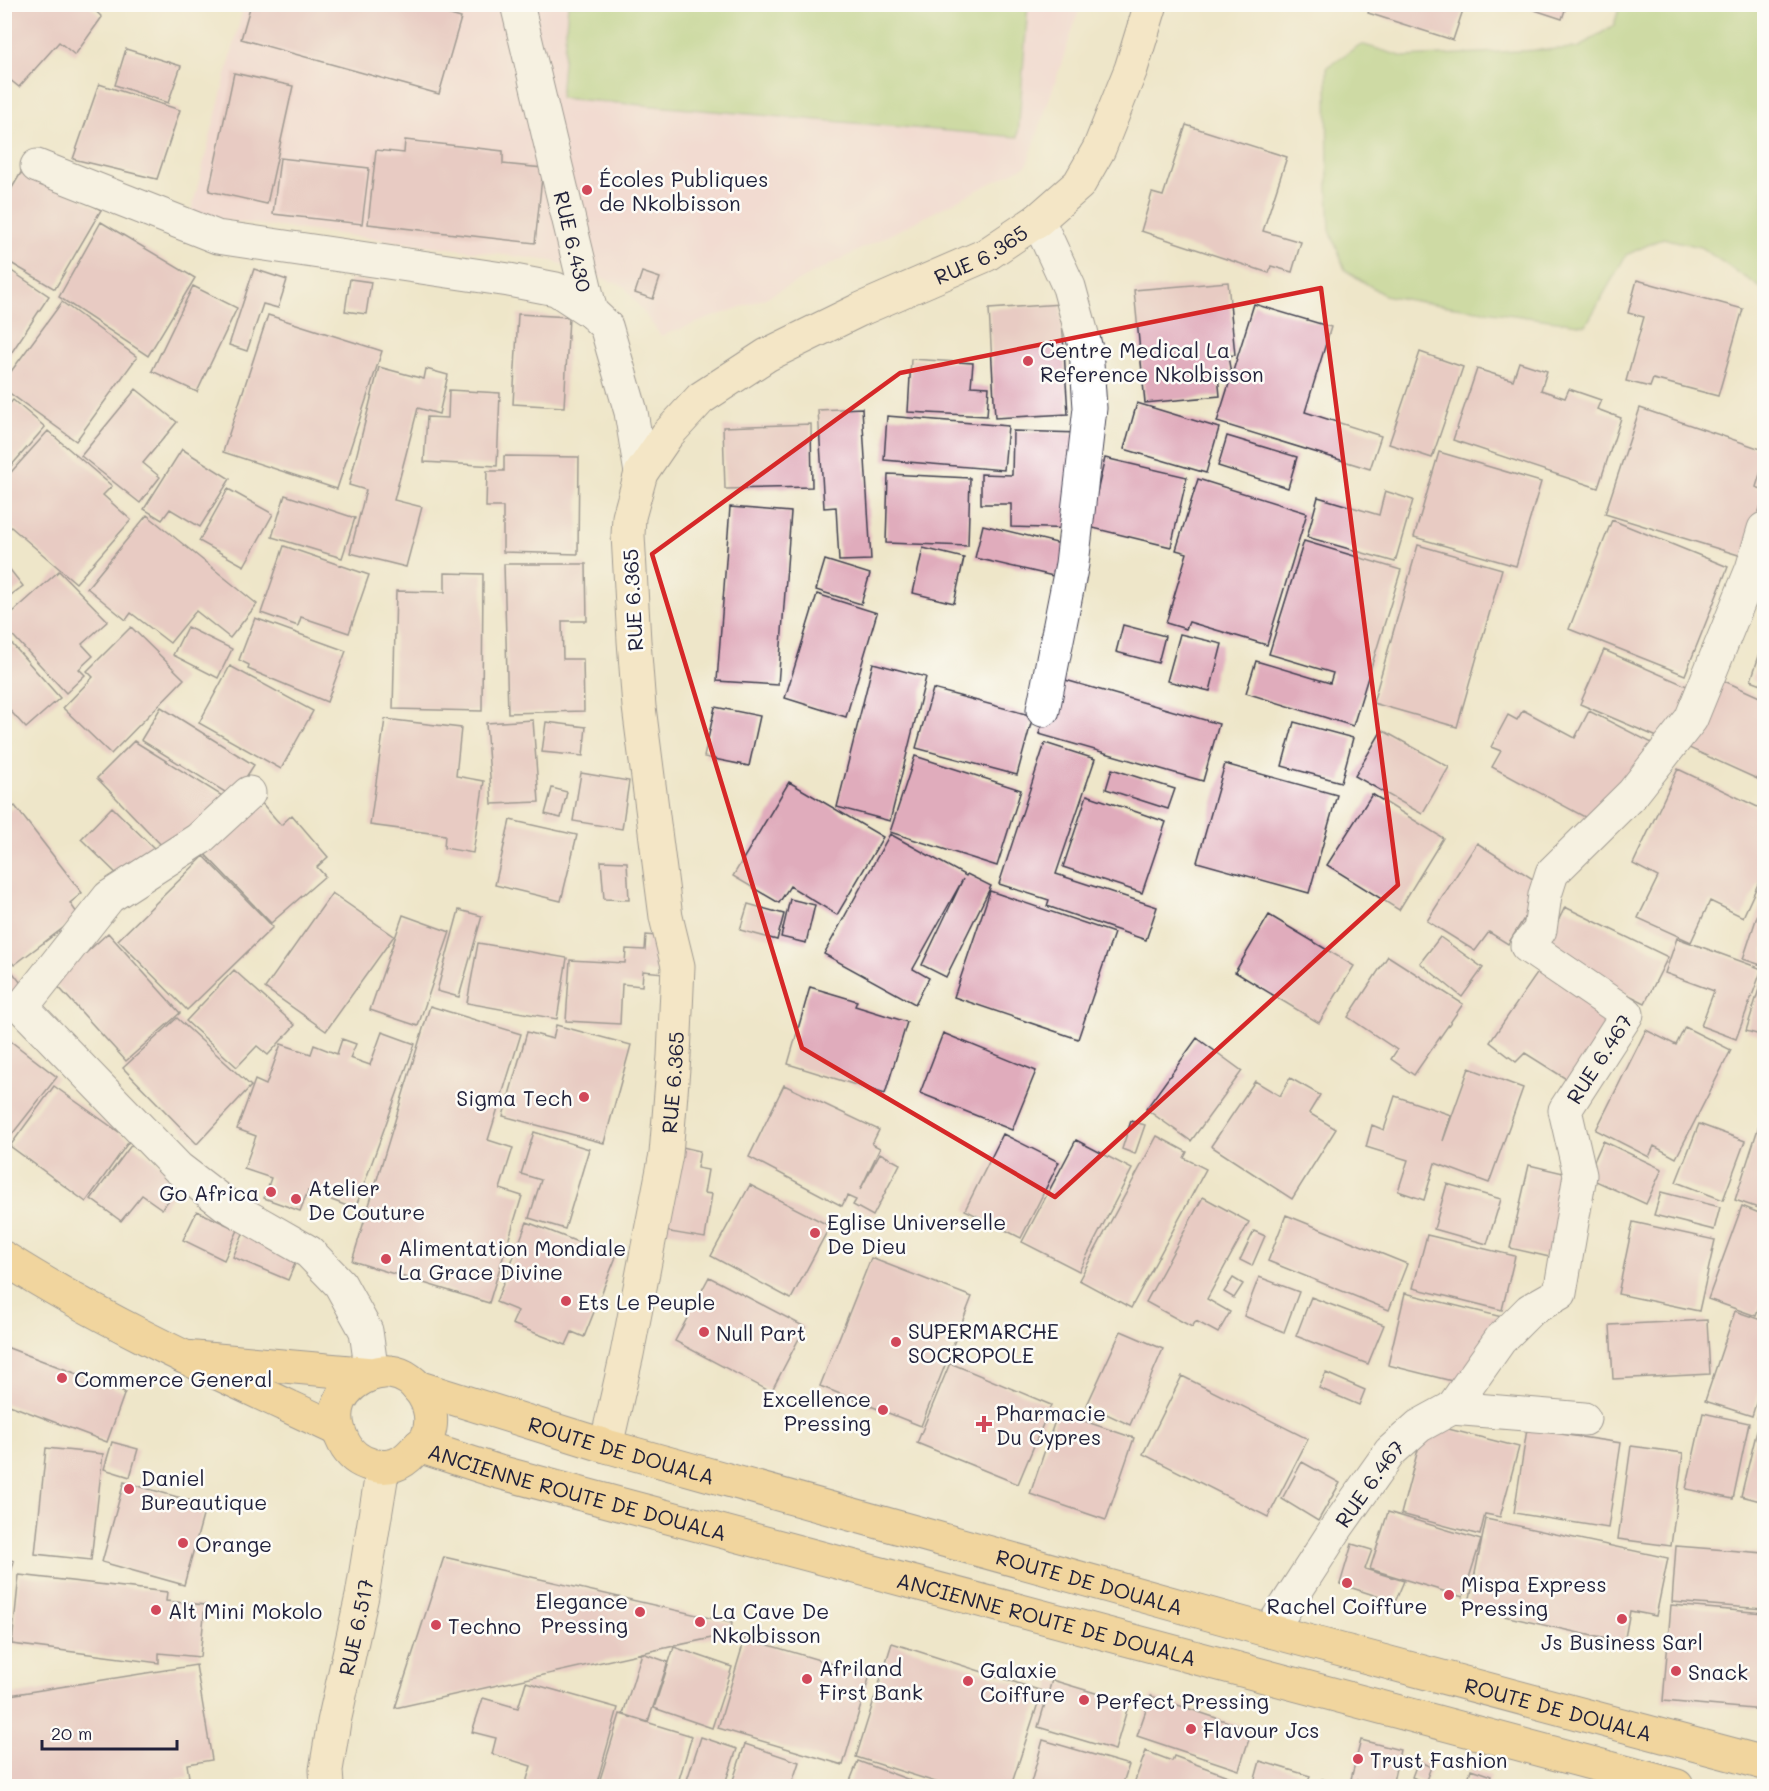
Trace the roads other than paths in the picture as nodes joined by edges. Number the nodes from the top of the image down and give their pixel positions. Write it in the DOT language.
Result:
graph roads {
  1 [pos="517,4"];
  2 [pos="1151,4"];
  3 [pos="37,166"];
  4 [pos="1038,220"];
  5 [pos="591,312"];
  6 [pos="641,473"];
  7 [pos="1764,529"];
  8 [pos="1043,711"];
  9 [pos="249,793"];
  10 [pos="4,1258"];
  11 [pos="183,1357"];
  12 [pos="372,1374"];
  13 [pos="417,1387"];
  14 [pos="1452,1408"];
  15 [pos="1584,1419"];
  16 [pos="337,1429"];
  17 [pos="419,1446"];
  18 [pos="606,1446"];
  19 [pos="383,1467"];
  20 [pos="1270,1631"];
  21 [pos="1764,1763"];
  22 [pos="327,1786"];
  23 [pos="1677,1786"];
  1 -- 5 [label="street, RUE 6.430"];
  2 -- 4 [label="street, RUE 6.365"];
  3 -- 5 [label="street"];
  4 -- 6 [label="street, RUE 6.365"];
  4 -- 8 [label="street"];
  5 -- 6 [label="street, RUE 6.430"];
  6 -- 18 [label="street, RUE 6.365"];
  7 -- 14 [label="street, RUE 6.467"];
  9 -- 12 [label="street"];
  10 -- 11 [label="main road, ROUTE DE DOUALA"];
  11 -- 12 [label="main road, ROUTE DE DOUALA"];
  11 -- 16 [label="main road"];
  12 -- 13 [label="main road, ROUTE DE DOUALA"];
  12 -- 16 [label="main road"];
  13 -- 17 [label="main road"];
  13 -- 18 [label="main road, ROUTE DE DOUALA"];
  14 -- 15 [label="street"];
  14 -- 20 [label="street, RUE 6.467"];
  16 -- 19 [label="main road"];
  17 -- 19 [label="main road"];
  17 -- 23 [label="main road, ANCIENNE ROUTE DE DOUALA"];
  18 -- 20 [label="main road, ROUTE DE DOUALA"];
  19 -- 22 [label="street, RUE 6.517"];
  20 -- 21 [label="main road, ROUTE DE DOUALA"];
}
